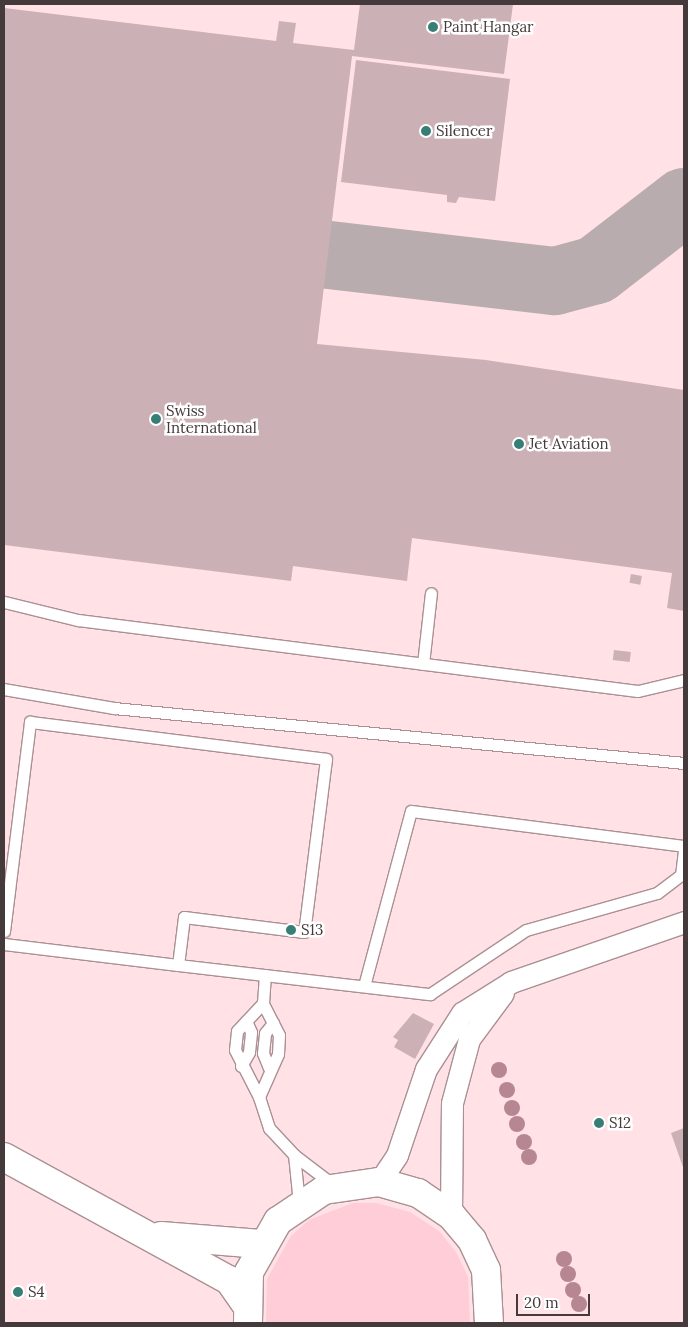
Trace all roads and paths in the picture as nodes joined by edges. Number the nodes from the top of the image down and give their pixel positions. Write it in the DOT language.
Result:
graph roads {
  1 [pos="431,592"];
  2 [pos="4,602"];
  3 [pos="423,664"];
  4 [pos="684,680"];
  5 [pos="4,690"];
  6 [pos="684,763"];
  7 [pos="684,846"];
  8 [pos="684,851"];
  9 [pos="684,922"];
  10 [pos="4,931"];
  11 [pos="4,944"];
  12 [pos="178,965"];
  13 [pos="265,975"];
  14 [pos="511,982"];
  15 [pos="364,986"];
  16 [pos="263,1003"];
  17 [pos="259,1097"];
  18 [pos="294,1155"];
  19 [pos="4,1156"];
  20 [pos="379,1182"];
  21 [pos="336,1187"];
  22 [pos="299,1203"];
  23 [pos="451,1214"];
  24 [pos="143,1233"];
  25 [pos="261,1244"];
  26 [pos="246,1313"];
  27 [pos="489,1323"];
  1 -- 3 [label="lane"];
  2 -- 3 [label="lane"];
  3 -- 4 [label="lane"];
  5 -- 6 [label="lane"];
  7 -- 15 [label="lane"];
  8 -- 15 [label="lane"];
  9 -- 14 [label="street"];
  10 -- 12 [label="lane"];
  11 -- 12 [label="lane"];
  12 -- 13 [label="lane"];
  13 -- 15 [label="lane"];
  13 -- 16 [label="lane"];
  14 -- 20 [label="street"];
  14 -- 23 [label="street"];
  16 -- 17 [label="lane"];
  16 -- 17 [label="lane"];
  17 -- 18 [label="lane"];
  18 -- 21 [label="lane"];
  18 -- 22 [label="lane"];
  19 -- 24 [label="main road"];
  20 -- 21 [label="main road"];
  20 -- 23 [label="main road"];
  21 -- 22 [label="main road"];
  22 -- 25 [label="main road"];
  23 -- 27 [label="main road"];
  24 -- 25 [label="main road"];
  24 -- 26 [label="main road"];
  25 -- 26 [label="main road"];
}
